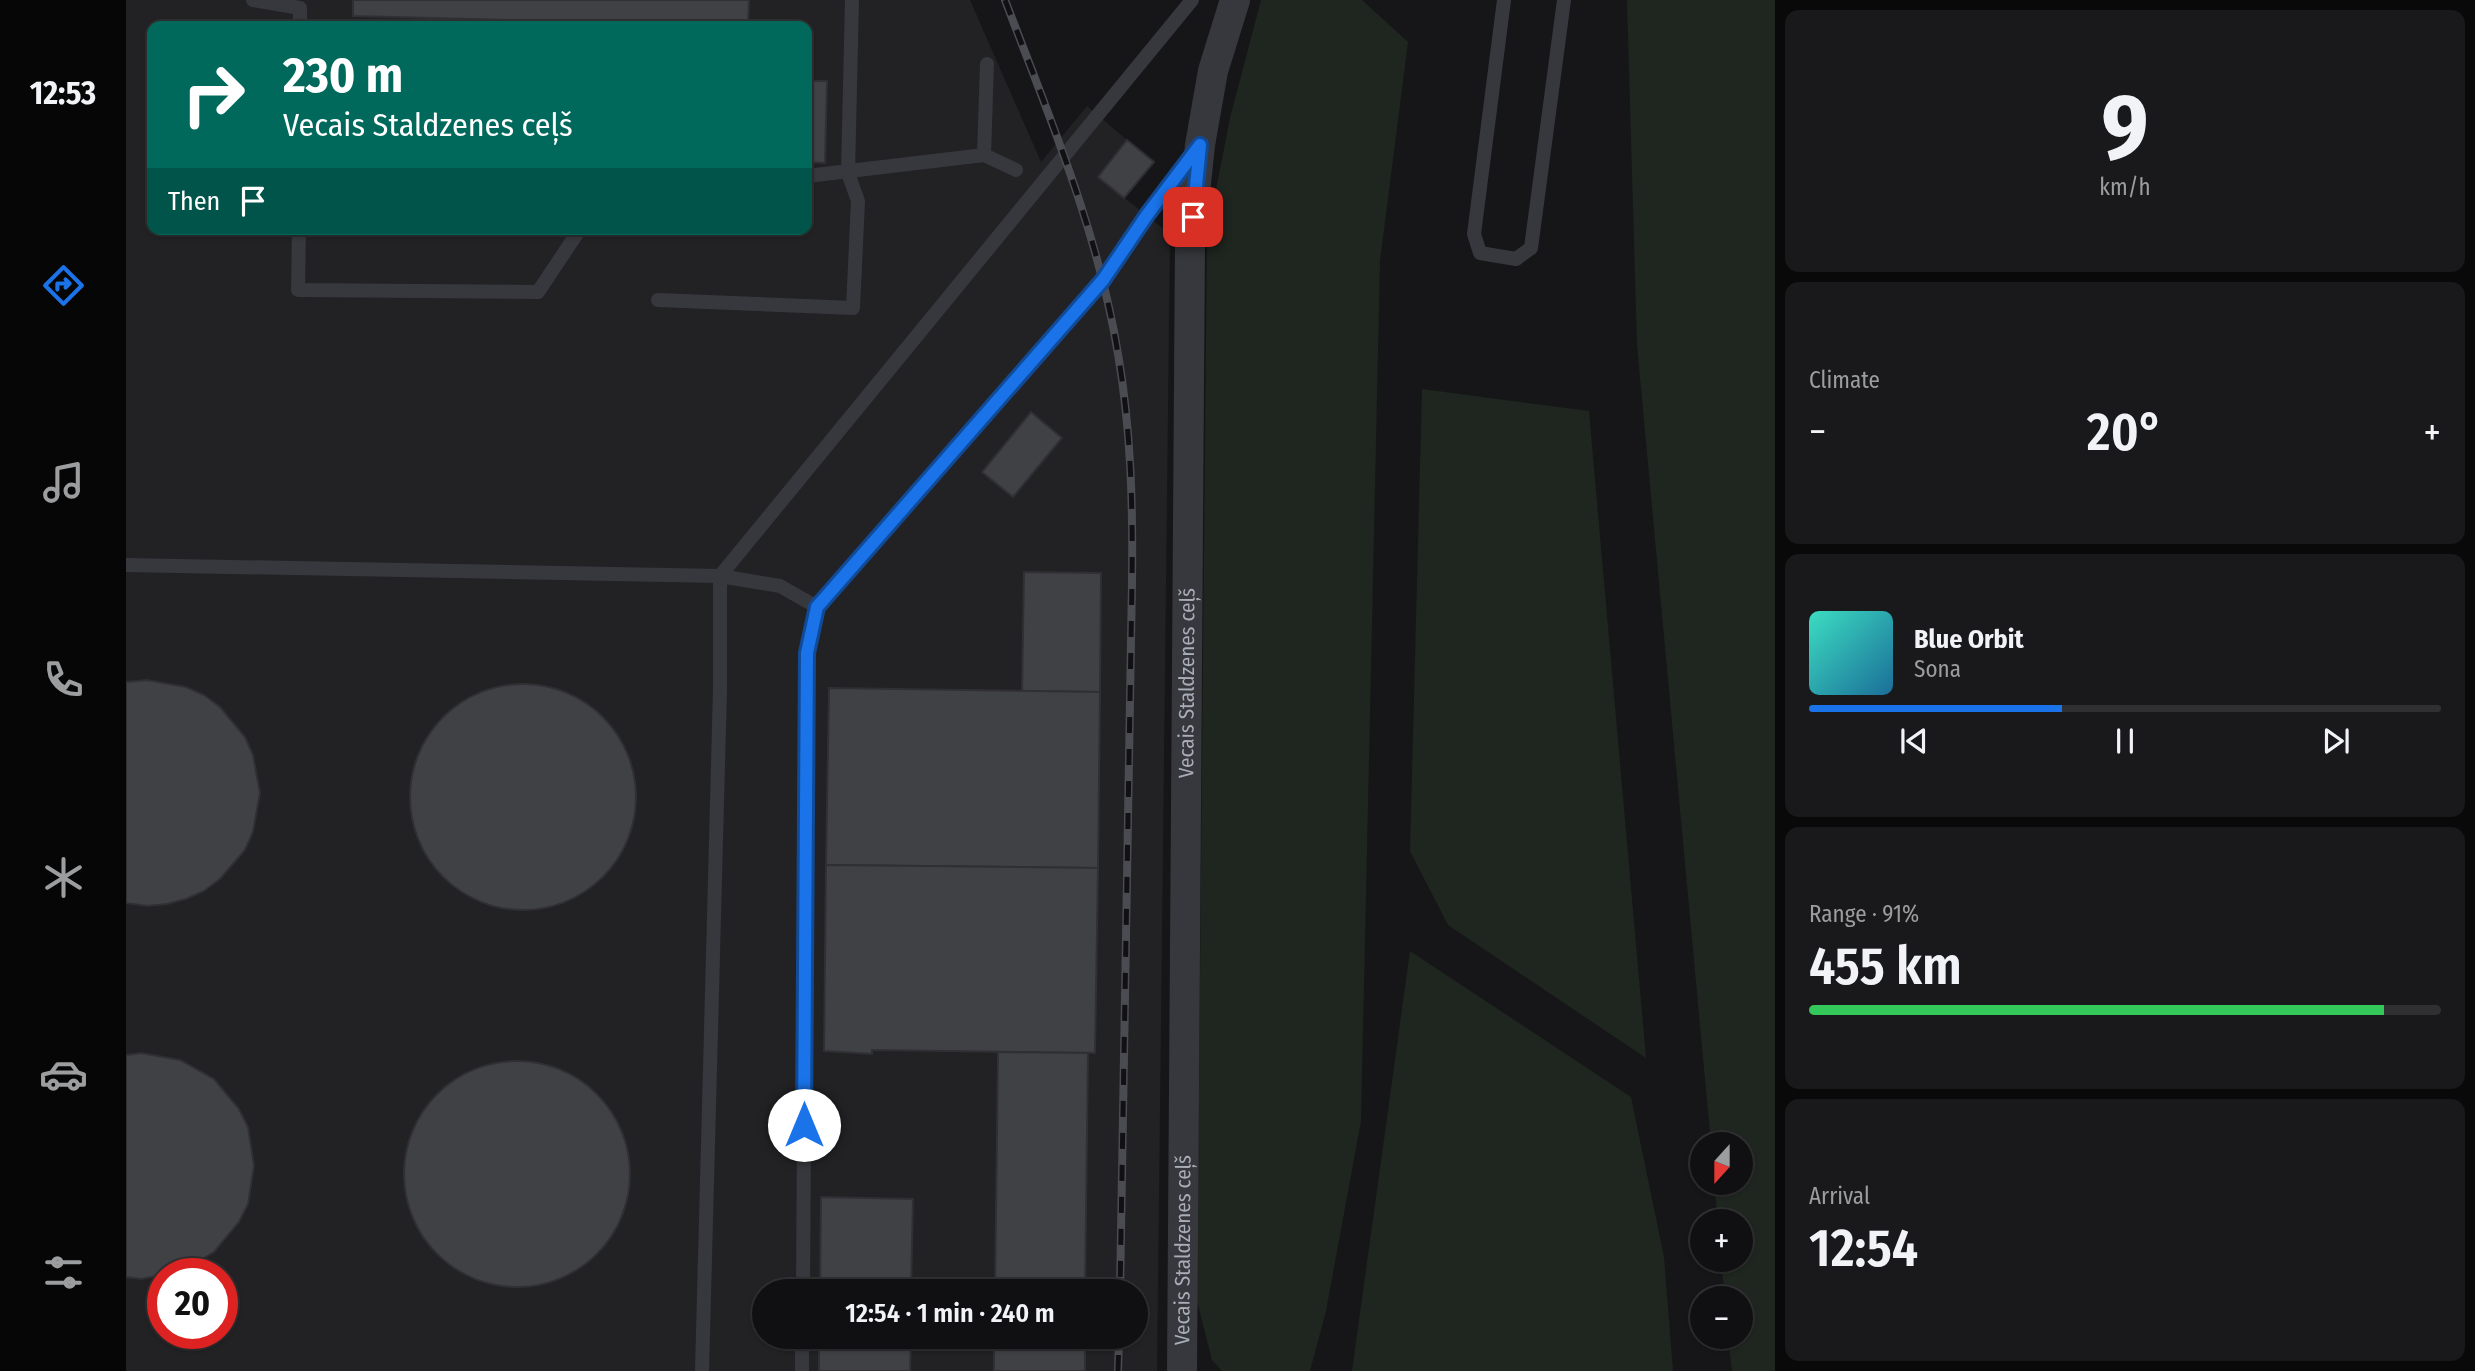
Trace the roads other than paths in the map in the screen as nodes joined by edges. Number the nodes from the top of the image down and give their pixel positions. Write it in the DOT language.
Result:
graph roads {
  1 [pos="253,0"];
  2 [pos="852,0"];
  3 [pos="1192,0"];
  4 [pos="1235,0"];
  5 [pos="1504,0"];
  6 [pos="1564,0"];
  7 [pos="300,21"];
  8 [pos="988,64"];
  9 [pos="1200,145"];
  10 [pos="984,155"];
  11 [pos="1016,170"];
  12 [pos="849,173"];
  13 [pos="812,176"];
  14 [pos="299,235"];
  15 [pos="576,235"];
  16 [pos="658,300"];
  17 [pos="126,565"];
  18 [pos="720,576"];
  19 [pos="817,607"];
  20 [pos="803,1279"];
  21 [pos="802,1349"];
  22 [pos="702,1371"];
  23 [pos="802,1371"];
  24 [pos="1182,1371"];
  1 -- 7 [label="lane"];
  2 -- 12 [label="lane"];
  3 -- 18 [label="lane"];
  4 -- 9 [label="street, Vecais Staldzenes ceļš"];
  5 -- 6 [label="lane"];
  8 -- 10 [label="lane"];
  9 -- 19 [label="lane"];
  9 -- 24 [label="street, Vecais Staldzenes ceļš"];
  10 -- 11 [label="lane"];
  10 -- 12 [label="lane"];
  12 -- 13 [label="lane"];
  12 -- 16 [label="lane"];
  14 -- 15 [label="lane"];
  17 -- 18 [label="lane"];
  18 -- 19 [label="lane"];
  18 -- 22 [label="lane"];
  19 -- 20 [label="lane"];
  21 -- 23 [label="lane"];
}
